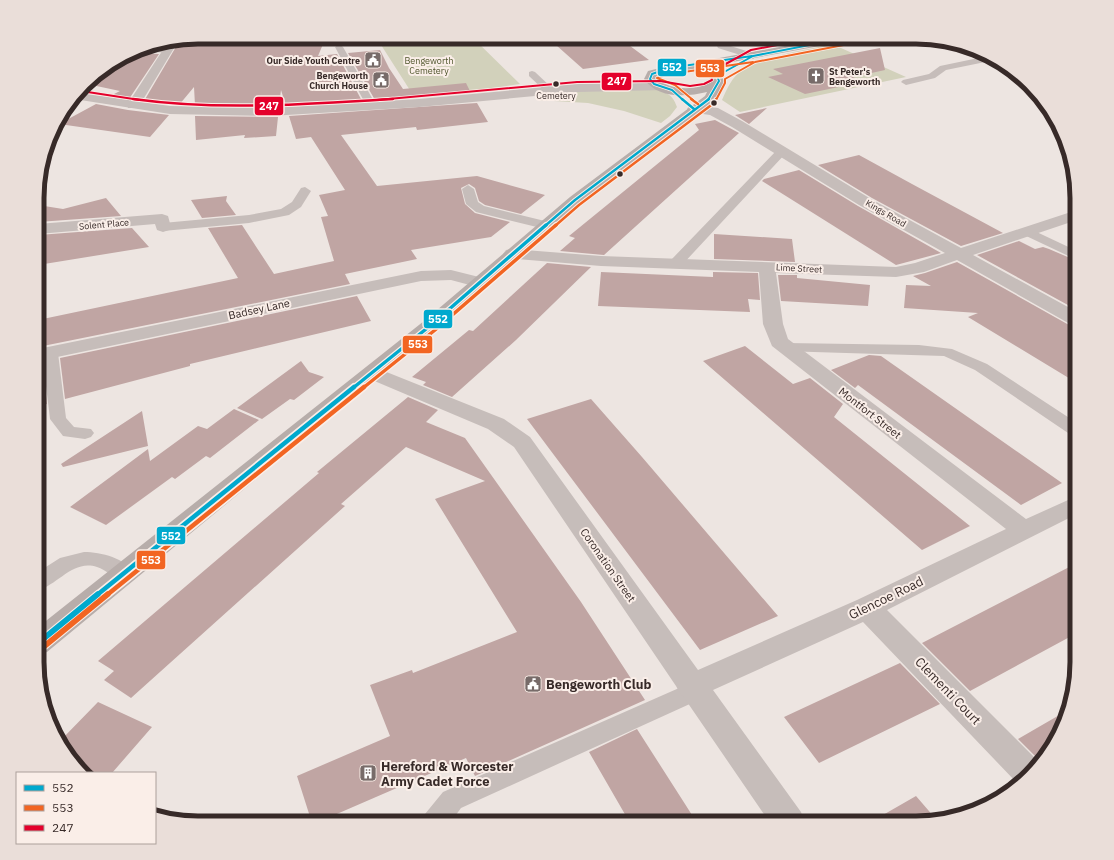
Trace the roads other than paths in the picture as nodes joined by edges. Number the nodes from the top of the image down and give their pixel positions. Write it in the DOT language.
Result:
graph roads {
  1 [pos="814,44"];
  2 [pos="808,45"];
  3 [pos="721,46"];
  4 [pos="170,47"];
  5 [pos="339,47"];
  6 [pos="752,56"];
  7 [pos="983,60"];
  8 [pos="685,67"];
  9 [pos="532,74"];
  10 [pos="652,74"];
  11 [pos="716,81"];
  12 [pos="906,82"];
  13 [pos="578,88"];
  14 [pos="666,89"];
  15 [pos="549,90"];
  16 [pos="82,97"];
  17 [pos="133,105"];
  18 [pos="371,105"];
  19 [pos="694,109"];
  20 [pos="782,151"];
  21 [pos="468,189"];
  22 [pos="306,191"];
  23 [pos="1070,217"];
  24 [pos="546,225"];
  25 [pos="163,227"];
  26 [pos="44,229"];
  27 [pos="1026,231"];
  28 [pos="1070,253"];
  29 [pos="512,254"];
  30 [pos="958,254"];
  31 [pos="676,263"];
  32 [pos="767,266"];
  33 [pos="481,283"];
  34 [pos="1070,316"];
  35 [pos="786,348"];
  36 [pos="44,354"];
  37 [pos="372,373"];
  38 [pos="1070,426"];
  39 [pos="85,433"];
  40 [pos="1070,507"];
  41 [pos="1023,529"];
  42 [pos="124,574"];
  43 [pos="44,578"];
  44 [pos="867,608"];
  45 [pos="44,638"];
  46 [pos="693,688"];
  47 [pos="1026,770"];
  48 [pos="439,816"];
  49 [pos="785,816"];
  1 -- 2 [label="main road"];
  2 -- 6 [label="main road"];
  3 -- 6 [label="lane"];
  4 -- 17 [label="street"];
  5 -- 18 [label="lane"];
  6 -- 8 [label="main road"];
  6 -- 11 [label="main road"];
  7 -- 12 [label="lane"];
  8 -- 10 [label="main road"];
  8 -- 11 [label="main road"];
  9 -- 15 [label="lane"];
  10 -- 13 [label="street"];
  10 -- 14 [label="main road"];
  11 -- 14 [label="main road"];
  11 -- 19 [label="main road"];
  13 -- 14 [label="street"];
  13 -- 15 [label="street"];
  14 -- 19 [label="main road"];
  15 -- 18 [label="street"];
  16 -- 17 [label="street"];
  17 -- 18 [label="street"];
  19 -- 20 [label="street, Kings Road"];
  19 -- 24 [label="main road"];
  20 -- 30 [label="street, Kings Road"];
  20 -- 31 [label="lane"];
  21 -- 24 [label="lane"];
  22 -- 25 [label="lane"];
  23 -- 27 [label="street, Lime Street"];
  24 -- 29 [label="main road"];
  25 -- 26 [label="street, Solent Place"];
  27 -- 28 [label="lane"];
  27 -- 30 [label="street, Lime Street"];
  29 -- 31 [label="street, Lime Street"];
  29 -- 33 [label="main road"];
  30 -- 32 [label="street, Lime Street"];
  30 -- 34 [label="street, Kings Road"];
  31 -- 32 [label="street, Lime Street"];
  32 -- 35 [label="street, Montfort Street"];
  33 -- 36 [label="street, Badsey Lane"];
  33 -- 37 [label="main road"];
  35 -- 38 [label="lane"];
  35 -- 41 [label="street, Montfort Street"];
  36 -- 39 [label="lane"];
  37 -- 42 [label="main road"];
  37 -- 46 [label="street, Coronation Street"];
  40 -- 41 [label="street, Glencoe Road"];
  41 -- 44 [label="street, Glencoe Road"];
  42 -- 43 [label="lane"];
  42 -- 45 [label="main road"];
  44 -- 46 [label="street, Glencoe Road"];
  44 -- 47 [label="street, Clementi Court"];
  46 -- 48 [label="lane"];
  46 -- 49 [label="street, Coronation Street"];
}
